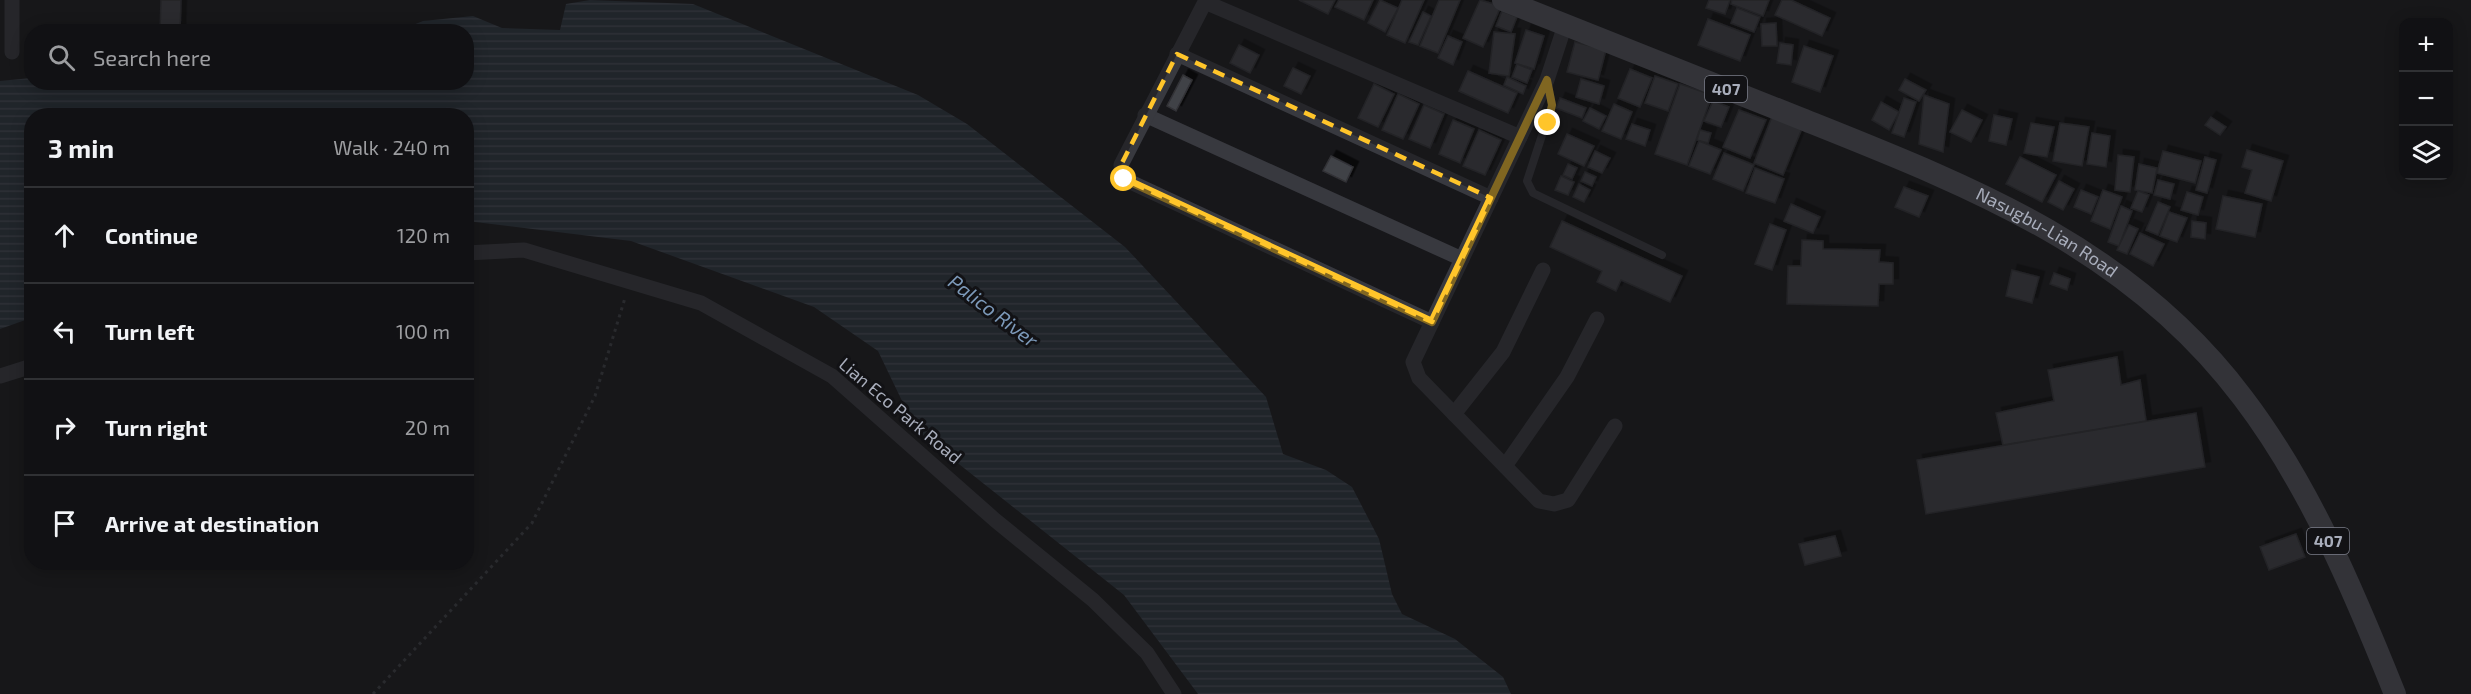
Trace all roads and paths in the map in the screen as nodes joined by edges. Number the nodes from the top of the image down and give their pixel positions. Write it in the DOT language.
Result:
graph roads {
  1 [pos="12,0"];
  2 [pos="1503,0"];
  3 [pos="1565,25"];
  4 [pos="12,52"];
  5 [pos="1177,54"];
  6 [pos="1547,80"];
  7 [pos="1145,115"];
  8 [pos="1520,137"];
  9 [pos="1491,198"];
  10 [pos="474,253"];
  11 [pos="1662,255"];
  12 [pos="1462,259"];
  13 [pos="1543,270"];
  14 [pos="630,282"];
  15 [pos="1597,320"];
  16 [pos="1432,322"];
  17 [pos="24,368"];
  18 [pos="0,376"];
  19 [pos="1454,414"];
  20 [pos="1615,426"];
  21 [pos="1505,466"];
  22 [pos="373,694"];
  23 [pos="1174,694"];
  24 [pos="2395,694"];
  1 -- 4 [label="street"];
  2 -- 3 [label="main road, Nasugbu-Lian Road / 407"];
  3 -- 6 [label="street"];
  3 -- 24 [label="main road, Nasugbu-Lian Road / 407"];
  5 -- 7 [label="street"];
  5 -- 8 [label="street"];
  5 -- 9 [label="street"];
  6 -- 8 [label="street"];
  6 -- 11 [label="lane"];
  7 -- 12 [label="street"];
  7 -- 16 [label="street"];
  8 -- 9 [label="street"];
  9 -- 12 [label="street"];
  10 -- 14 [label="street, Lian Eco Park Road"];
  12 -- 16 [label="street"];
  13 -- 19 [label="street"];
  14 -- 22 [label="path"];
  14 -- 23 [label="street, Lian Eco Park Road"];
  15 -- 21 [label="street"];
  16 -- 19 [label="street"];
  17 -- 18 [label="street"];
  19 -- 21 [label="street"];
  20 -- 21 [label="street"];
}
